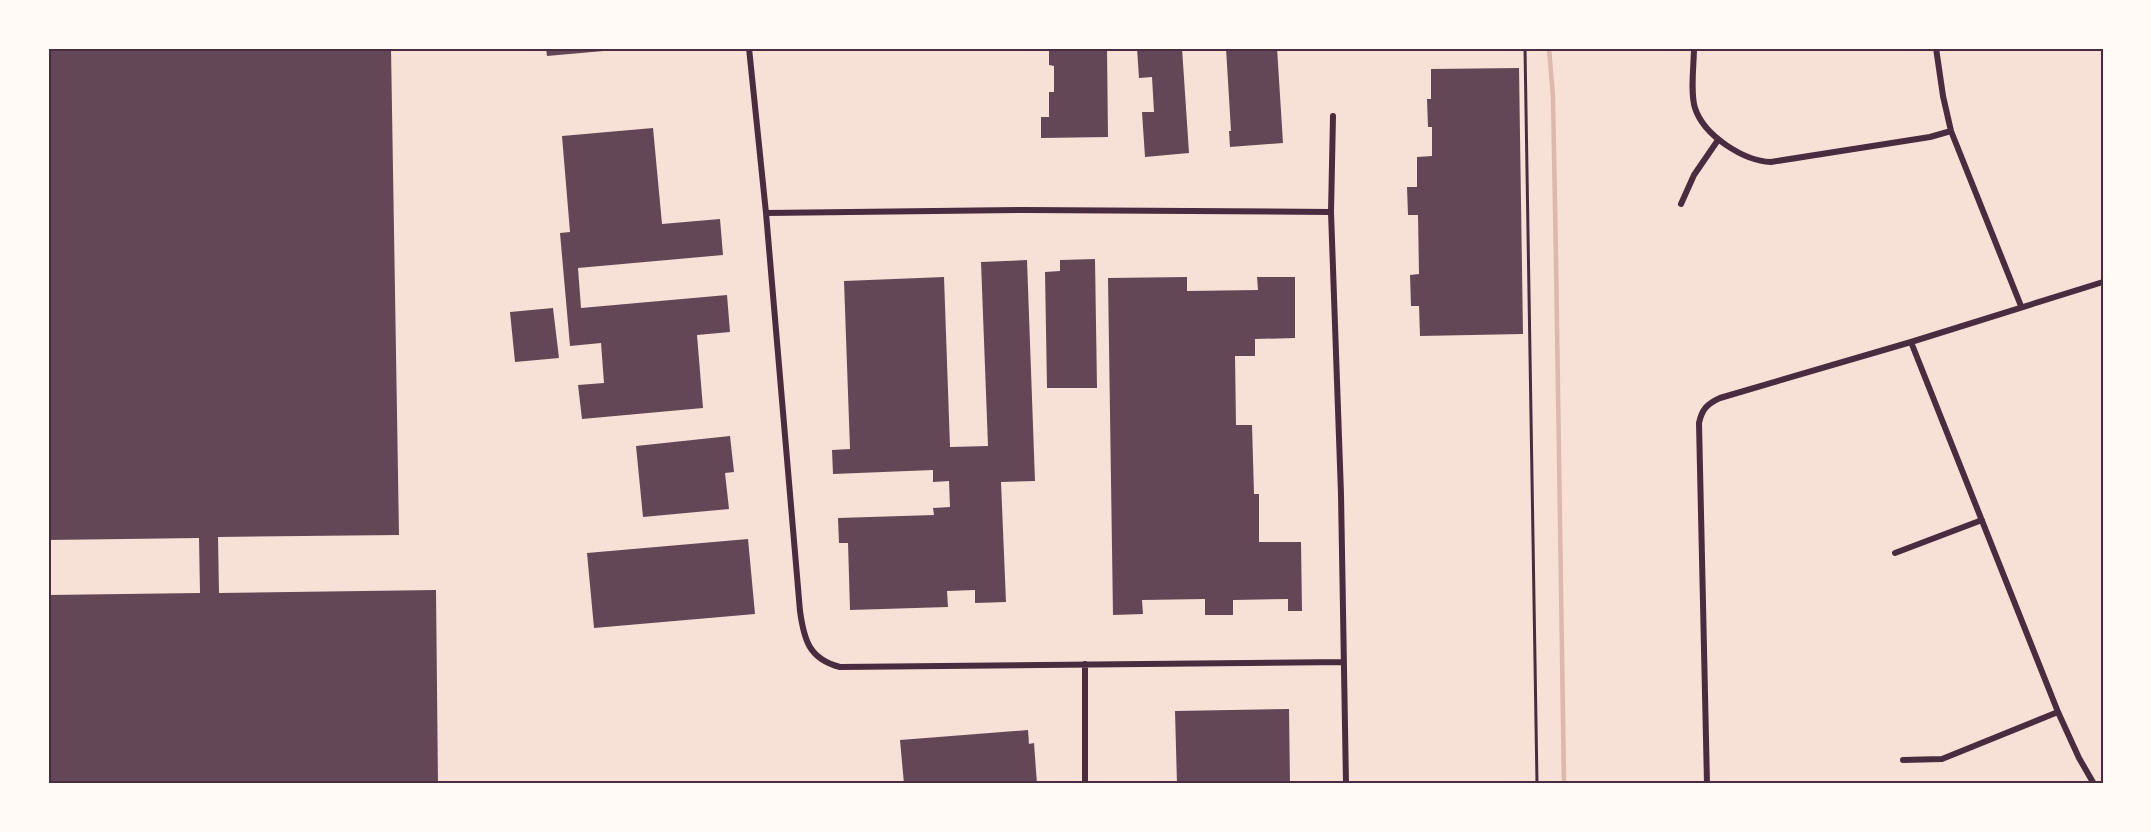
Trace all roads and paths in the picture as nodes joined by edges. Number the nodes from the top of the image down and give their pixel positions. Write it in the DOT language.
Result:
graph roads {
  1 [pos="749,48"];
  2 [pos="1525,48"];
  3 [pos="1694,48"];
  4 [pos="1936,48"];
  5 [pos="1333,116"];
  6 [pos="1951,131"];
  7 [pos="1718,140"];
  8 [pos="1681,204"];
  9 [pos="1331,212"];
  10 [pos="766,213"];
  11 [pos="2103,282"];
  12 [pos="2021,306"];
  13 [pos="1911,342"];
  14 [pos="1982,520"];
  15 [pos="1895,553"];
  16 [pos="1343,662"];
  17 [pos="1085,664"];
  18 [pos="2058,712"];
  19 [pos="1903,760"];
  20 [pos="1085,784"];
  21 [pos="1346,784"];
  22 [pos="1537,784"];
  23 [pos="1707,784"];
  24 [pos="2094,784"];
  1 -- 10 [label="street"];
  2 -- 22 [label="path"];
  3 -- 7 [label="street"];
  4 -- 6 [label="street"];
  5 -- 9 [label="street"];
  6 -- 7 [label="street"];
  6 -- 12 [label="street"];
  7 -- 8 [label="street"];
  9 -- 10 [label="street"];
  9 -- 16 [label="street"];
  10 -- 17 [label="street"];
  11 -- 12 [label="street"];
  12 -- 13 [label="street"];
  13 -- 14 [label="street"];
  13 -- 23 [label="street"];
  14 -- 15 [label="street"];
  14 -- 18 [label="street"];
  16 -- 17 [label="street"];
  16 -- 21 [label="street"];
  17 -- 20 [label="street"];
  18 -- 19 [label="street"];
  18 -- 24 [label="street"];
}
